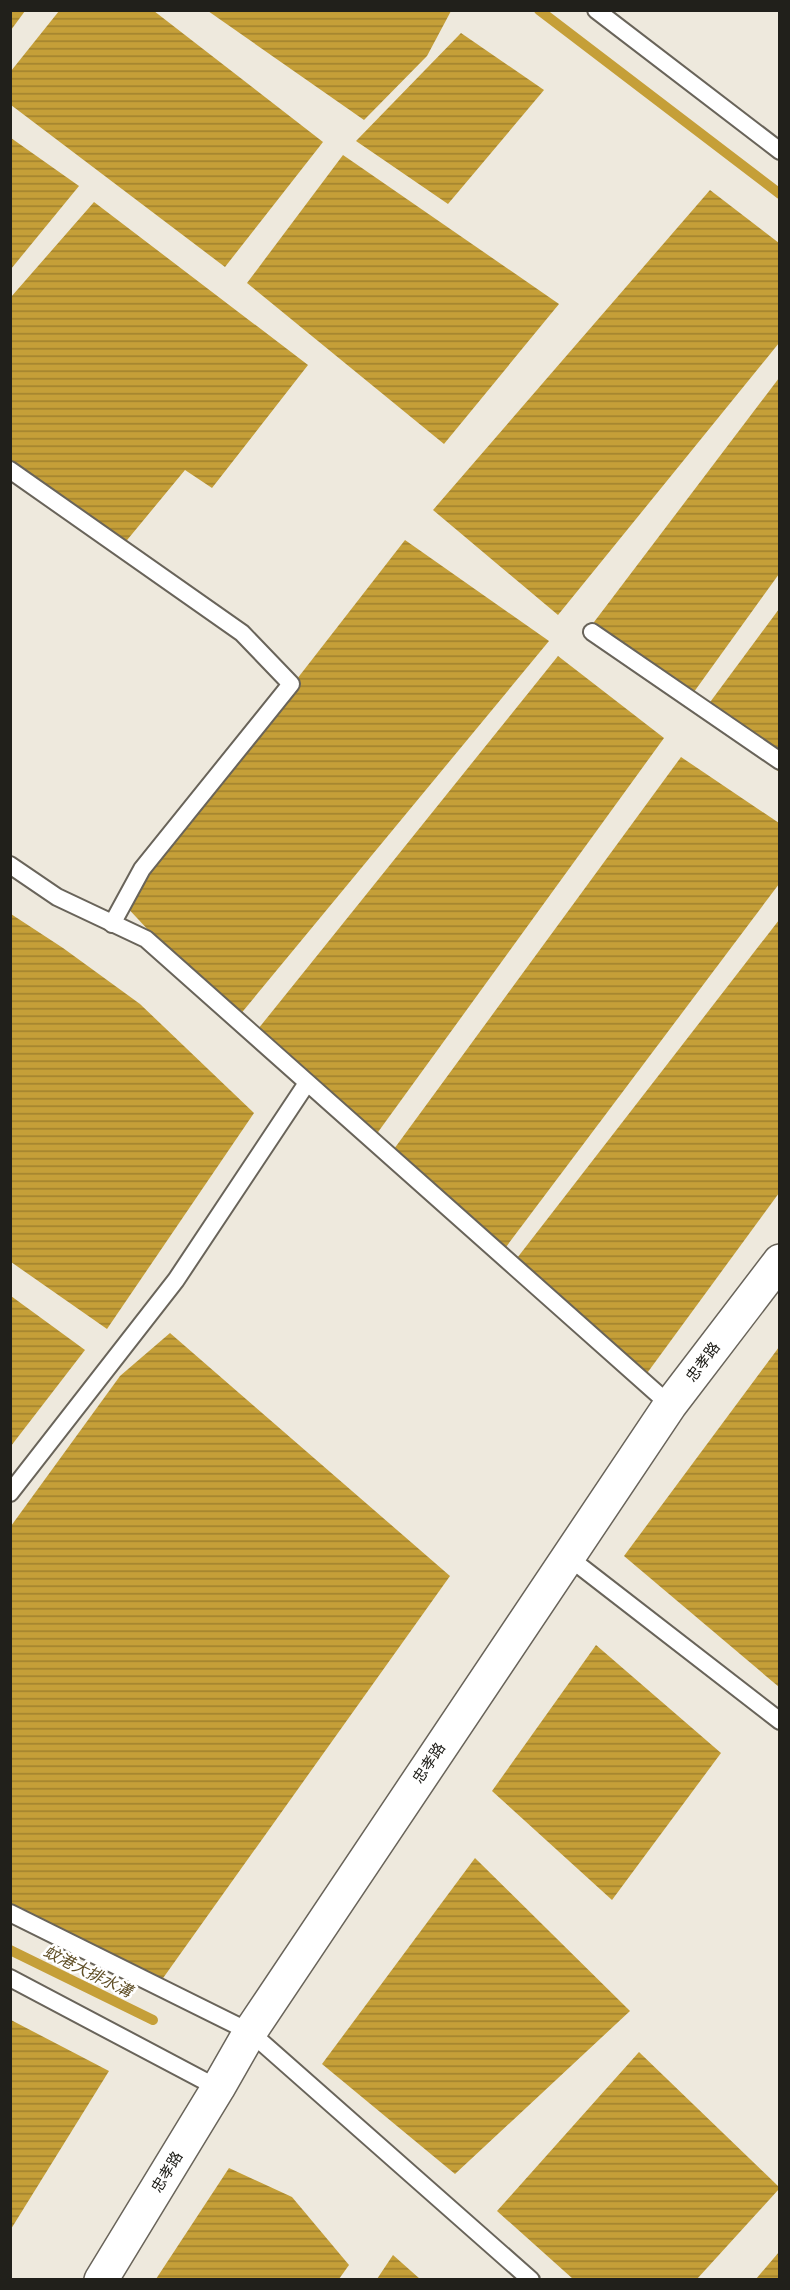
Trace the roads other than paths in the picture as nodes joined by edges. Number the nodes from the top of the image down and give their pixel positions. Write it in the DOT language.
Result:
graph roads {
  1 [pos="596,10"];
  2 [pos="780,151"];
  3 [pos="10,470"];
  4 [pos="592,632"];
  5 [pos="780,761"];
  6 [pos="10,865"];
  7 [pos="112,924"];
  8 [pos="307,1083"];
  9 [pos="780,1261"];
  10 [pos="670,1405"];
  11 [pos="10,1493"];
  12 [pos="567,1556"];
  13 [pos="780,1721"];
  14 [pos="10,1913"];
  15 [pos="10,1978"];
  16 [pos="250,2032"];
  17 [pos="218,2088"];
  18 [pos="101,2280"];
  19 [pos="531,2280"];
  1 -- 2 [label="lane"];
  3 -- 7 [label="lane"];
  4 -- 5 [label="lane"];
  6 -- 7 [label="lane"];
  7 -- 8 [label="lane"];
  8 -- 10 [label="lane"];
  8 -- 11 [label="lane"];
  9 -- 10 [label="street, 忠孝路"];
  10 -- 12 [label="street, 忠孝路"];
  12 -- 13 [label="lane"];
  12 -- 16 [label="street, 忠孝路"];
  14 -- 16 [label="lane"];
  15 -- 17 [label="lane"];
  16 -- 17 [label="street, 忠孝路"];
  16 -- 19 [label="lane"];
  17 -- 18 [label="street, 忠孝路"];
}
